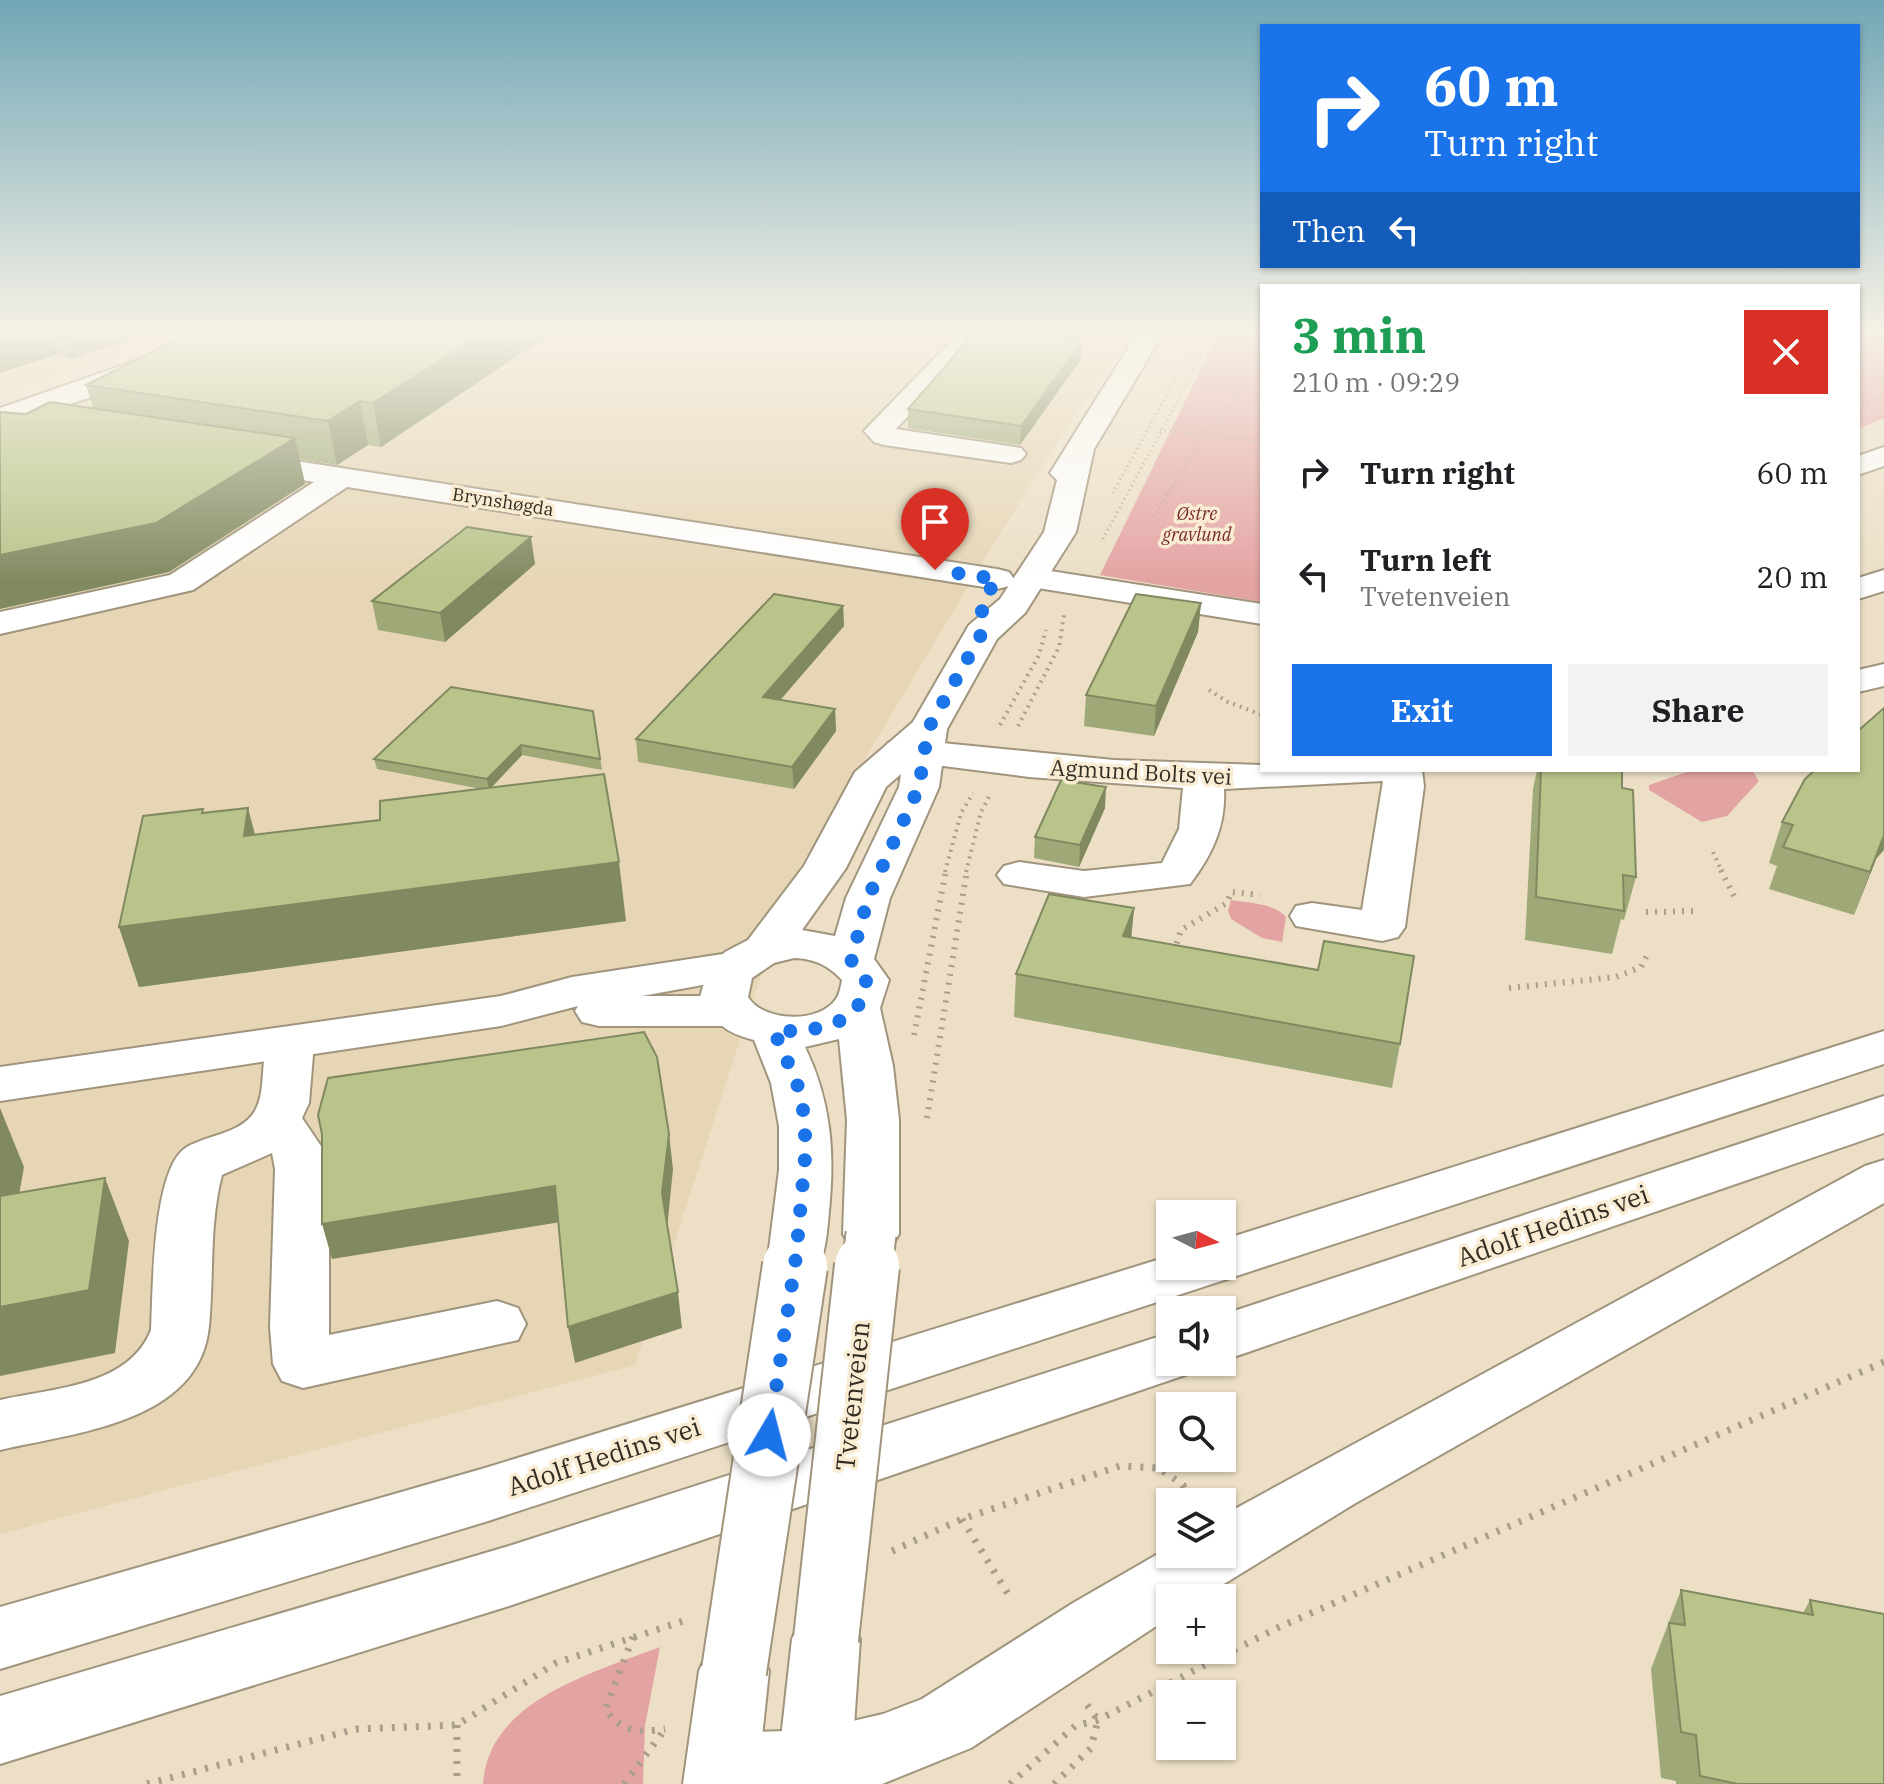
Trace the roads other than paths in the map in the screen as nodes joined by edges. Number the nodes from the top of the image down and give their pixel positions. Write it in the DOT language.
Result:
graph roads {
  1 [pos="6,415"];
  2 [pos="893,415"];
  3 [pos="1101,415"];
  4 [pos="50,429"];
  5 [pos="1011,454"];
  6 [pos="1884,456"];
  7 [pos="219,458"];
  8 [pos="1860,465"];
  9 [pos="342,477"];
  10 [pos="1884,486"];
  11 [pos="1860,488"];
  12 [pos="1014,578"];
  13 [pos="1884,580"];
  14 [pos="1860,588"];
  15 [pos="1260,614"];
  16 [pos="0,623"];
  17 [pos="1884,675"];
  18 [pos="1860,681"];
  19 [pos="918,745"];
  20 [pos="1370,772"];
  21 [pos="1402,772"];
  22 [pos="1202,776"];
  23 [pos="1019,875"];
  24 [pos="1312,916"];
  25 [pos="853,984"];
  26 [pos="752,989"];
  27 [pos="290,1043"];
  28 [pos="1884,1047"];
  29 [pos="0,1084"];
  30 [pos="1884,1114"];
  31 [pos="276,1121"];
  32 [pos="1884,1179"];
  33 [pos="1236,1256"];
  34 [pos="1161,1280"];
  35 [pos="497,1324"];
  36 [pos="1236,1333"];
  37 [pos="1156,1361"];
  38 [pos="0,1425"];
  39 [pos="1236,1542"];
  40 [pos="1193,1568"];
  41 [pos="67,1619"];
  42 [pos="0,1626"];
  43 [pos="0,1638"];
  44 [pos="0,1730"];
  45 [pos="814,1775"];
  46 [pos="721,1776"];
  1 -- 4 [label="main road"];
  2 -- 5 [label="main road"];
  3 -- 12 [label="main road, Tvetenveien"];
  6 -- 8 [label="main road"];
  7 -- 9 [label="main road, Brynshøgda"];
  9 -- 12 [label="main road, Brynshøgda"];
  9 -- 16 [label="main road"];
  10 -- 11 [label="main road"];
  12 -- 15 [label="main road, Brynshøgda"];
  12 -- 19 [label="main road, Tvetenveien"];
  13 -- 14 [label="main road"];
  17 -- 18 [label="main road"];
  19 -- 22 [label="main road, Agmund Bolts vei"];
  19 -- 25 [label="main road, Tvetenveien"];
  19 -- 26 [label="main road, Tvetenveien"];
  20 -- 22 [label="main road, Agmund Bolts vei"];
  21 -- 24 [label="main road"];
  22 -- 23 [label="main road"];
  25 -- 26 [label="main road"];
  25 -- 26 [label="main road"];
  25 -- 45 [label="main road, Tvetenveien, bridge"];
  26 -- 27 [label="main road"];
  26 -- 46 [label="main road, bridge"];
  27 -- 29 [label="main road"];
  27 -- 31 [label="main road"];
  28 -- 33 [label="main road"];
  30 -- 36 [label="main road, Adolf Hedins vei"];
  31 -- 35 [label="main road"];
  31 -- 38 [label="main road"];
  32 -- 39 [label="main road"];
  34 -- 41 [label="main road, Adolf Hedins vei"];
  37 -- 44 [label="main road"];
  40 -- 45 [label="main road"];
  41 -- 42 [label="main road"];
  41 -- 43 [label="main road, Adolf Hedins vei"];
  45 -- 46 [label="main road"];
}
